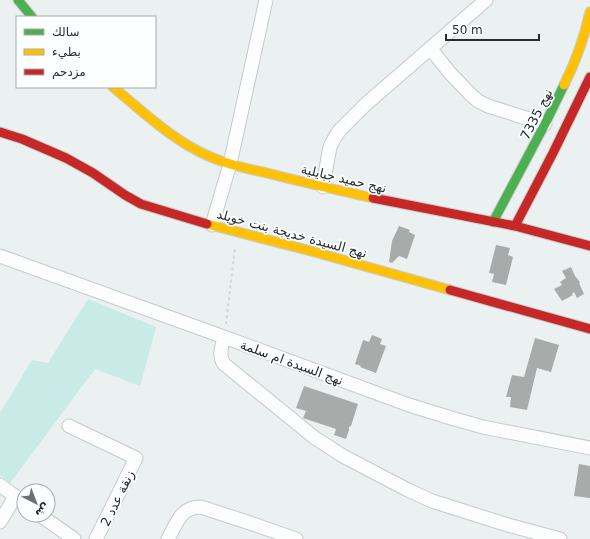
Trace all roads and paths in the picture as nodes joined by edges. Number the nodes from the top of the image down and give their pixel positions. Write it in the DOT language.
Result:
graph roads {
  1 [pos="18,0"];
  2 [pos="266,0"];
  3 [pos="486,0"];
  4 [pos="590,12"];
  5 [pos="31,16"];
  6 [pos="430,48"];
  7 [pos="590,78"];
  8 [pos="114,88"];
  9 [pos="545,124"];
  10 [pos="0,132"];
  11 [pos="230,164"];
  12 [pos="323,187"];
  13 [pos="493,222"];
  14 [pos="212,225"];
  15 [pos="515,226"];
  16 [pos="236,232"];
  17 [pos="590,246"];
  18 [pos="0,256"];
  19 [pos="590,329"];
  20 [pos="224,337"];
  21 [pos="69,426"];
  22 [pos="590,448"];
  23 [pos="0,485"];
  24 [pos="16,497"];
  25 [pos="16,504"];
  26 [pos="0,522"];
  27 [pos="51,523"];
  28 [pos="74,539"];
  29 [pos="96,539"];
  30 [pos="168,539"];
  31 [pos="296,539"];
  32 [pos="560,539"];
  1 -- 5 [label="street"];
  2 -- 11 [label="street"];
  3 -- 6 [label="street"];
  4 -- 9 [label="street, نهج 7335"];
  6 -- 9 [label="street"];
  6 -- 12 [label="street"];
  7 -- 15 [label="street"];
  8 -- 11 [label="street, نهج حميد جبايلية"];
  9 -- 13 [label="street, نهج 7335"];
  10 -- 14 [label="street, نهج السيدة خديجة بنت خويلد"];
  11 -- 12 [label="street, نهج حميد جبايلية"];
  11 -- 14 [label="street"];
  12 -- 13 [label="street, نهج حميد جبايلية"];
  13 -- 15 [label="street, نهج حميد جبايلية"];
  14 -- 16 [label="street, نهج السيدة خديجة بنت خويلد"];
  15 -- 17 [label="street, نهج حميد جبايلية"];
  16 -- 19 [label="street, نهج السيدة خديجة بنت خويلد"];
  16 -- 20 [label="path"];
  18 -- 20 [label="street, نهج السيدة ام سلمة"];
  20 -- 22 [label="street, نهج السيدة ام سلمة"];
  20 -- 32 [label="street"];
  21 -- 29 [label="street, زنقة عدد 2"];
  23 -- 24 [label="street"];
  25 -- 26 [label="street"];
  27 -- 28 [label="street"];
  30 -- 31 [label="street"];
}
